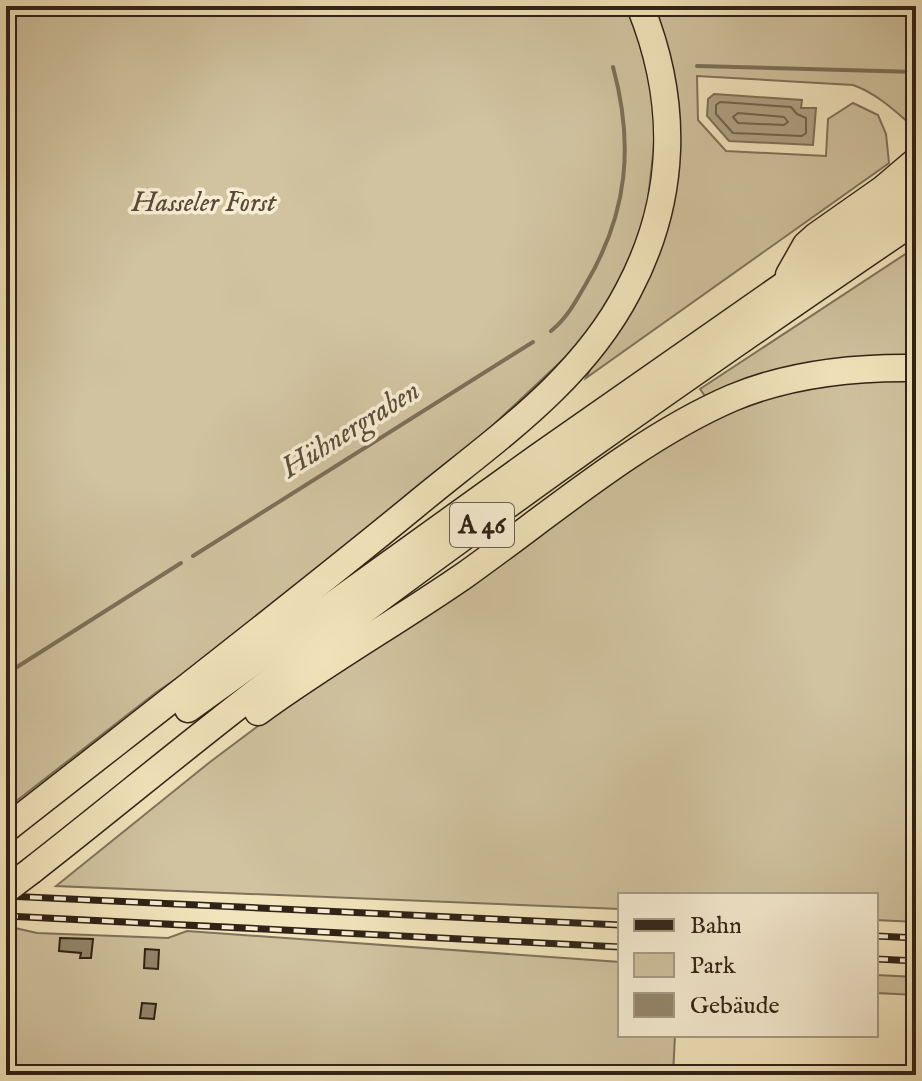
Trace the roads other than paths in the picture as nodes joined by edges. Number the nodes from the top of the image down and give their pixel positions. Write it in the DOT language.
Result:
graph roads {
  1 [pos="640,6"];
  2 [pos="916,161"];
  3 [pos="916,193"];
  4 [pos="916,220"];
  5 [pos="785,283"];
  6 [pos="916,368"];
  7 [pos="6,829"];
  8 [pos="6,846"];
  9 [pos="61,847"];
  10 [pos="6,890"];
  1 -- 7 [label="highway"];
  2 -- 5 [label="highway"];
  3 -- 5 [label="highway, A 46"];
  4 -- 9 [label="highway, A 46"];
  5 -- 8 [label="highway, A 46"];
  6 -- 9 [label="highway"];
  9 -- 10 [label="highway, A 46, bridge"];
}
